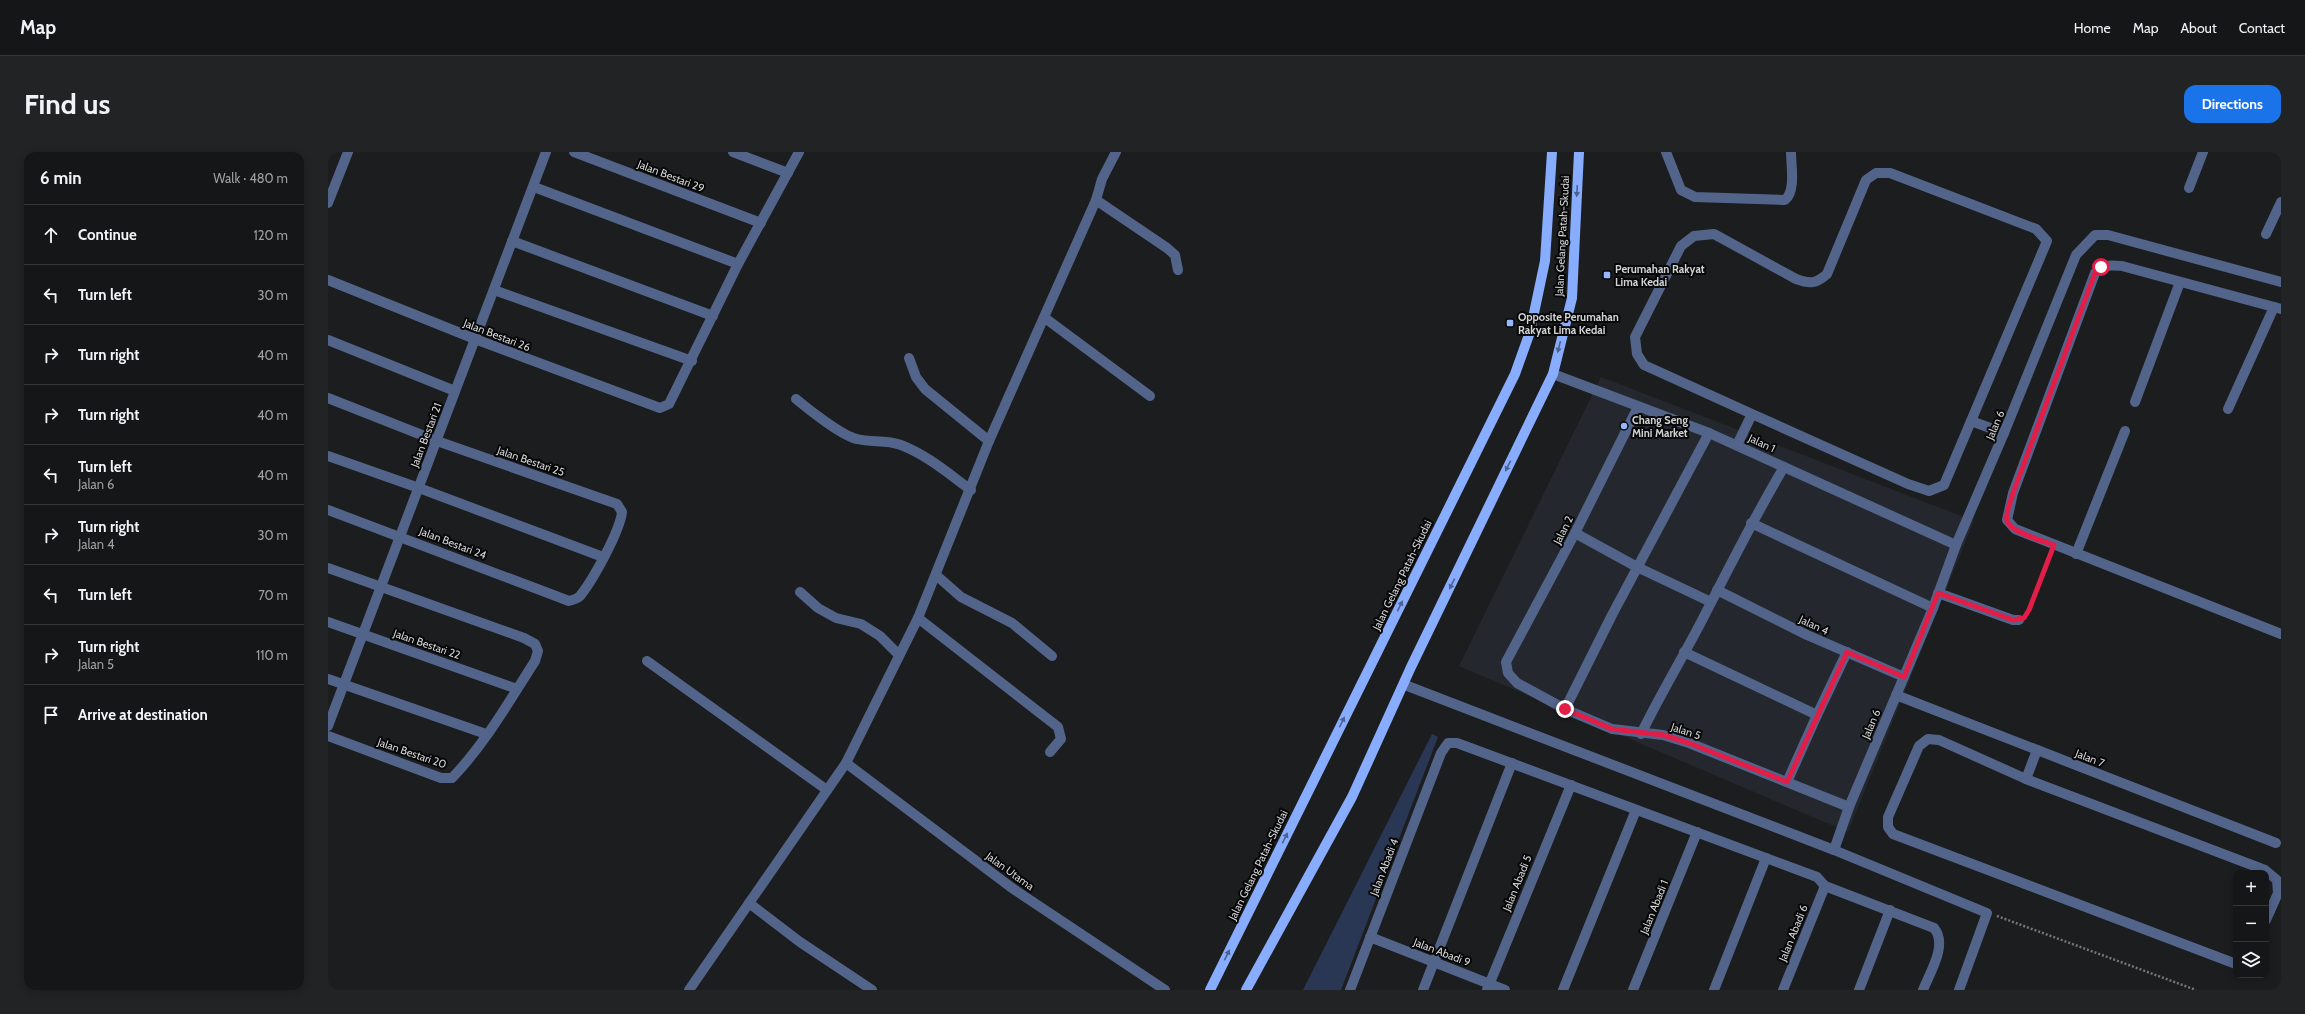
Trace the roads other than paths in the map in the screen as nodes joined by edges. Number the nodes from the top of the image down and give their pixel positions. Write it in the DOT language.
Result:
graph roads {
  1 [pos="348,152"];
  2 [pos="546,152"];
  3 [pos="574,152"];
  4 [pos="732,152"];
  5 [pos="799,152"];
  6 [pos="1116,152"];
  7 [pos="1552,152"];
  8 [pos="1579,152"];
  9 [pos="1666,152"];
  10 [pos="1791,152"];
  11 [pos="2203,152"];
  12 [pos="328,173"];
  13 [pos="788,173"];
  14 [pos="338,178"];
  15 [pos="534,187"];
  16 [pos="2189,188"];
  17 [pos="1096,200"];
  18 [pos="2281,202"];
  19 [pos="328,203"];
  20 [pos="760,223"];
  21 [pos="2266,234"];
  22 [pos="512,241"];
  23 [pos="738,264"];
  24 [pos="1178,270"];
  25 [pos="328,280"];
  26 [pos="2180,282"];
  27 [pos="2281,282"];
  28 [pos="494,290"];
  29 [pos="2278,308"];
  30 [pos="713,316"];
  31 [pos="1045,318"];
  32 [pos="475,339"];
  33 [pos="328,340"];
  34 [pos="909,358"];
  35 [pos="692,361"];
  36 [pos="1553,374"];
  37 [pos="455,391"];
  38 [pos="1150,396"];
  39 [pos="328,398"];
  40 [pos="796,399"];
  41 [pos="2135,402"];
  42 [pos="1638,407"];
  43 [pos="2228,409"];
  44 [pos="1752,414"];
  45 [pos="1971,420"];
  46 [pos="2125,431"];
  47 [pos="1709,433"];
  48 [pos="2004,433"];
  49 [pos="437,441"];
  50 [pos="989,441"];
  51 [pos="1737,445"];
  52 [pos="328,456"];
  53 [pos="1784,467"];
  54 [pos="419,488"];
  55 [pos="971,490"];
  56 [pos="328,510"];
  57 [pos="1751,523"];
  58 [pos="1575,533"];
  59 [pos="400,536"];
  60 [pos="1956,545"];
  61 [pos="2076,554"];
  62 [pos="603,557"];
  63 [pos="1637,567"];
  64 [pos="328,568"];
  65 [pos="936,575"];
  66 [pos="381,587"];
  67 [pos="1717,590"];
  68 [pos="800,592"];
  69 [pos="1938,593"];
  70 [pos="569,601"];
  71 [pos="1711,602"];
  72 [pos="1933,608"];
  73 [pos="918,618"];
  74 [pos="2019,620"];
  75 [pos="328,622"];
  76 [pos="363,634"];
  77 [pos="2281,634"];
  78 [pos="1684,652"];
  79 [pos="1847,652"];
  80 [pos="899,655"];
  81 [pos="1052,656"];
  82 [pos="647,661"];
  83 [pos="1506,662"];
  84 [pos="1904,677"];
  85 [pos="328,679"];
  86 [pos="344,685"];
  87 [pos="1405,685"];
  88 [pos="517,689"];
  89 [pos="1896,695"];
  90 [pos="1565,709"];
  91 [pos="1817,715"];
  92 [pos="328,726"];
  93 [pos="486,734"];
  94 [pos="1641,734"];
  95 [pos="328,736"];
  96 [pos="2037,750"];
  97 [pos="1050,752"];
  98 [pos="846,763"];
  99 [pos="1512,764"];
  100 [pos="2026,779"];
  101 [pos="1787,782"];
  102 [pos="1571,785"];
  103 [pos="827,790"];
  104 [pos="1849,807"];
  105 [pos="1636,810"];
  106 [pos="1697,832"];
  107 [pos="2276,842"];
  108 [pos="1834,850"];
  109 [pos="1766,858"];
  110 [pos="1825,886"];
  111 [pos="749,903"];
  112 [pos="1890,910"];
  113 [pos="2269,913"];
  114 [pos="1370,937"];
  115 [pos="1434,962"];
  116 [pos="2233,963"];
  117 [pos="1488,987"];
  118 [pos="1160,989"];
  119 [pos="689,990"];
  120 [pos="872,990"];
  121 [pos="1210,990"];
  122 [pos="1246,990"];
  123 [pos="1350,990"];
  124 [pos="1423,990"];
  125 [pos="1505,990"];
  126 [pos="1563,990"];
  127 [pos="1634,990"];
  128 [pos="1714,990"];
  129 [pos="1783,990"];
  130 [pos="1859,990"];
  131 [pos="1923,990"];
  132 [pos="1959,990"];
  1 -- 14 [label="street"];
  2 -- 15 [label="street, Jalan Bestari 21"];
  3 -- 20 [label="street, Jalan Bestari 29"];
  4 -- 13 [label="street"];
  5 -- 13 [label="street"];
  6 -- 17 [label="street"];
  121 -- 7 [label="main road, Jalan Gelang Patah-Skudai, one-way"];
  8 -- 36 [label="main road, Jalan Gelang Patah-Skudai, one-way"];
  9 -- 10 [label="street"];
  11 -- 16 [label="street"];
  12 -- 14 [label="street"];
  13 -- 20 [label="street"];
  14 -- 19 [label="street"];
  15 -- 22 [label="street, Jalan Bestari 21"];
  15 -- 23 [label="street"];
  17 -- 24 [label="street"];
  17 -- 31 [label="street"];
  18 -- 21 [label="street"];
  20 -- 23 [label="street"];
  22 -- 28 [label="street, Jalan Bestari 21"];
  22 -- 30 [label="street"];
  23 -- 30 [label="street"];
  25 -- 32 [label="street, Jalan Bestari 26"];
  26 -- 29 [label="street"];
  26 -- 41 [label="street"];
  26 -- 61 [label="street"];
  27 -- 48 [label="street, Jalan 6"];
  28 -- 32 [label="street, Jalan Bestari 21"];
  28 -- 35 [label="street"];
  29 -- 43 [label="street"];
  30 -- 35 [label="street"];
  31 -- 38 [label="street"];
  31 -- 50 [label="street"];
  32 -- 35 [label="street, Jalan Bestari 26"];
  32 -- 37 [label="street, Jalan Bestari 21"];
  33 -- 37 [label="street"];
  34 -- 50 [label="street"];
  36 -- 42 [label="street, Jalan 1"];
  36 -- 87 [label="main road, Jalan Gelang Patah-Skudai, one-way"];
  37 -- 49 [label="street, Jalan Bestari 21"];
  39 -- 49 [label="street, Jalan Bestari 25"];
  40 -- 55 [label="street"];
  42 -- 47 [label="street, Jalan 1"];
  42 -- 58 [label="street, Jalan 2"];
  44 -- 45 [label="street"];
  44 -- 45 [label="street"];
  44 -- 51 [label="street"];
  45 -- 48 [label="street"];
  46 -- 61 [label="street"];
  47 -- 51 [label="street, Jalan 1"];
  47 -- 63 [label="street"];
  48 -- 60 [label="street, Jalan 6"];
  49 -- 54 [label="street, Jalan Bestari 21"];
  49 -- 62 [label="street, Jalan Bestari 25"];
  50 -- 55 [label="street"];
  51 -- 53 [label="street, Jalan 1"];
  52 -- 54 [label="street"];
  53 -- 57 [label="street"];
  53 -- 60 [label="street, Jalan 1"];
  54 -- 59 [label="street, Jalan Bestari 21"];
  54 -- 62 [label="street"];
  55 -- 65 [label="street"];
  56 -- 59 [label="street, Jalan Bestari 24"];
  57 -- 67 [label="street"];
  57 -- 72 [label="street"];
  58 -- 63 [label="street"];
  58 -- 83 [label="street, Jalan 2"];
  59 -- 66 [label="street, Jalan Bestari 21"];
  59 -- 70 [label="street, Jalan Bestari 24"];
  60 -- 69 [label="street, Jalan 6"];
  61 -- 77 [label="street"];
  62 -- 70 [label="street, Jalan Bestari 25"];
  63 -- 71 [label="street"];
  63 -- 90 [label="street"];
  64 -- 66 [label="street"];
  65 -- 73 [label="street"];
  65 -- 81 [label="street"];
  66 -- 76 [label="street, Jalan Bestari 21"];
  66 -- 88 [label="street, Jalan Bestari 20"];
  67 -- 71 [label="street"];
  67 -- 79 [label="street, Jalan 4"];
  68 -- 80 [label="street"];
  69 -- 72 [label="street, Jalan 6"];
  69 -- 74 [label="street"];
  71 -- 78 [label="street"];
  72 -- 84 [label="street, Jalan 6"];
  73 -- 80 [label="street"];
  73 -- 97 [label="street"];
  75 -- 76 [label="street, Jalan Bestari 22"];
  76 -- 86 [label="street, Jalan Bestari 21"];
  76 -- 88 [label="street, Jalan Bestari 22"];
  78 -- 91 [label="street"];
  78 -- 94 [label="street"];
  79 -- 84 [label="street, Jalan 4"];
  79 -- 91 [label="street"];
  80 -- 98 [label="street"];
  82 -- 103 [label="street"];
  83 -- 90 [label="street, Jalan 5"];
  84 -- 89 [label="street, Jalan 6"];
  85 -- 86 [label="street"];
  86 -- 92 [label="street, Jalan Bestari 21"];
  86 -- 93 [label="street"];
  87 -- 108 [label="street"];
  87 -- 122 [label="main road, Jalan Gelang Patah-Skudai"];
  88 -- 93 [label="street, Jalan Bestari 20"];
  89 -- 96 [label="street, Jalan 7"];
  89 -- 104 [label="street, Jalan 6"];
  90 -- 94 [label="street, Jalan 5"];
  91 -- 101 [label="street"];
  93 -- 95 [label="street, Jalan Bestari 20"];
  94 -- 101 [label="street, Jalan 5"];
  96 -- 100 [label="street"];
  96 -- 107 [label="street, Jalan 7"];
  98 -- 103 [label="street"];
  98 -- 118 [label="street, Jalan Utama"];
  99 -- 102 [label="street"];
  99 -- 114 [label="street, Jalan Abadi 4"];
  99 -- 115 [label="street"];
  100 -- 113 [label="street"];
  100 -- 116 [label="street"];
  101 -- 104 [label="street, Jalan 5"];
  102 -- 105 [label="street"];
  102 -- 117 [label="street, Jalan Abadi 5"];
  103 -- 111 [label="street"];
  104 -- 108 [label="street, Jalan 6"];
  105 -- 106 [label="street"];
  105 -- 126 [label="street"];
  106 -- 109 [label="street"];
  106 -- 127 [label="street, Jalan Abadi 1"];
  108 -- 132 [label="street"];
  109 -- 110 [label="street"];
  109 -- 128 [label="street"];
  110 -- 112 [label="street"];
  110 -- 129 [label="street, Jalan Abadi 6"];
  111 -- 119 [label="street"];
  111 -- 120 [label="street"];
  112 -- 130 [label="street"];
  112 -- 131 [label="street"];
  114 -- 115 [label="street, Jalan Abadi 9"];
  114 -- 123 [label="street, Jalan Abadi 4"];
  115 -- 117 [label="street, Jalan Abadi 9"];
  115 -- 124 [label="street"];
  117 -- 125 [label="street, Jalan Abadi 9"];
}
